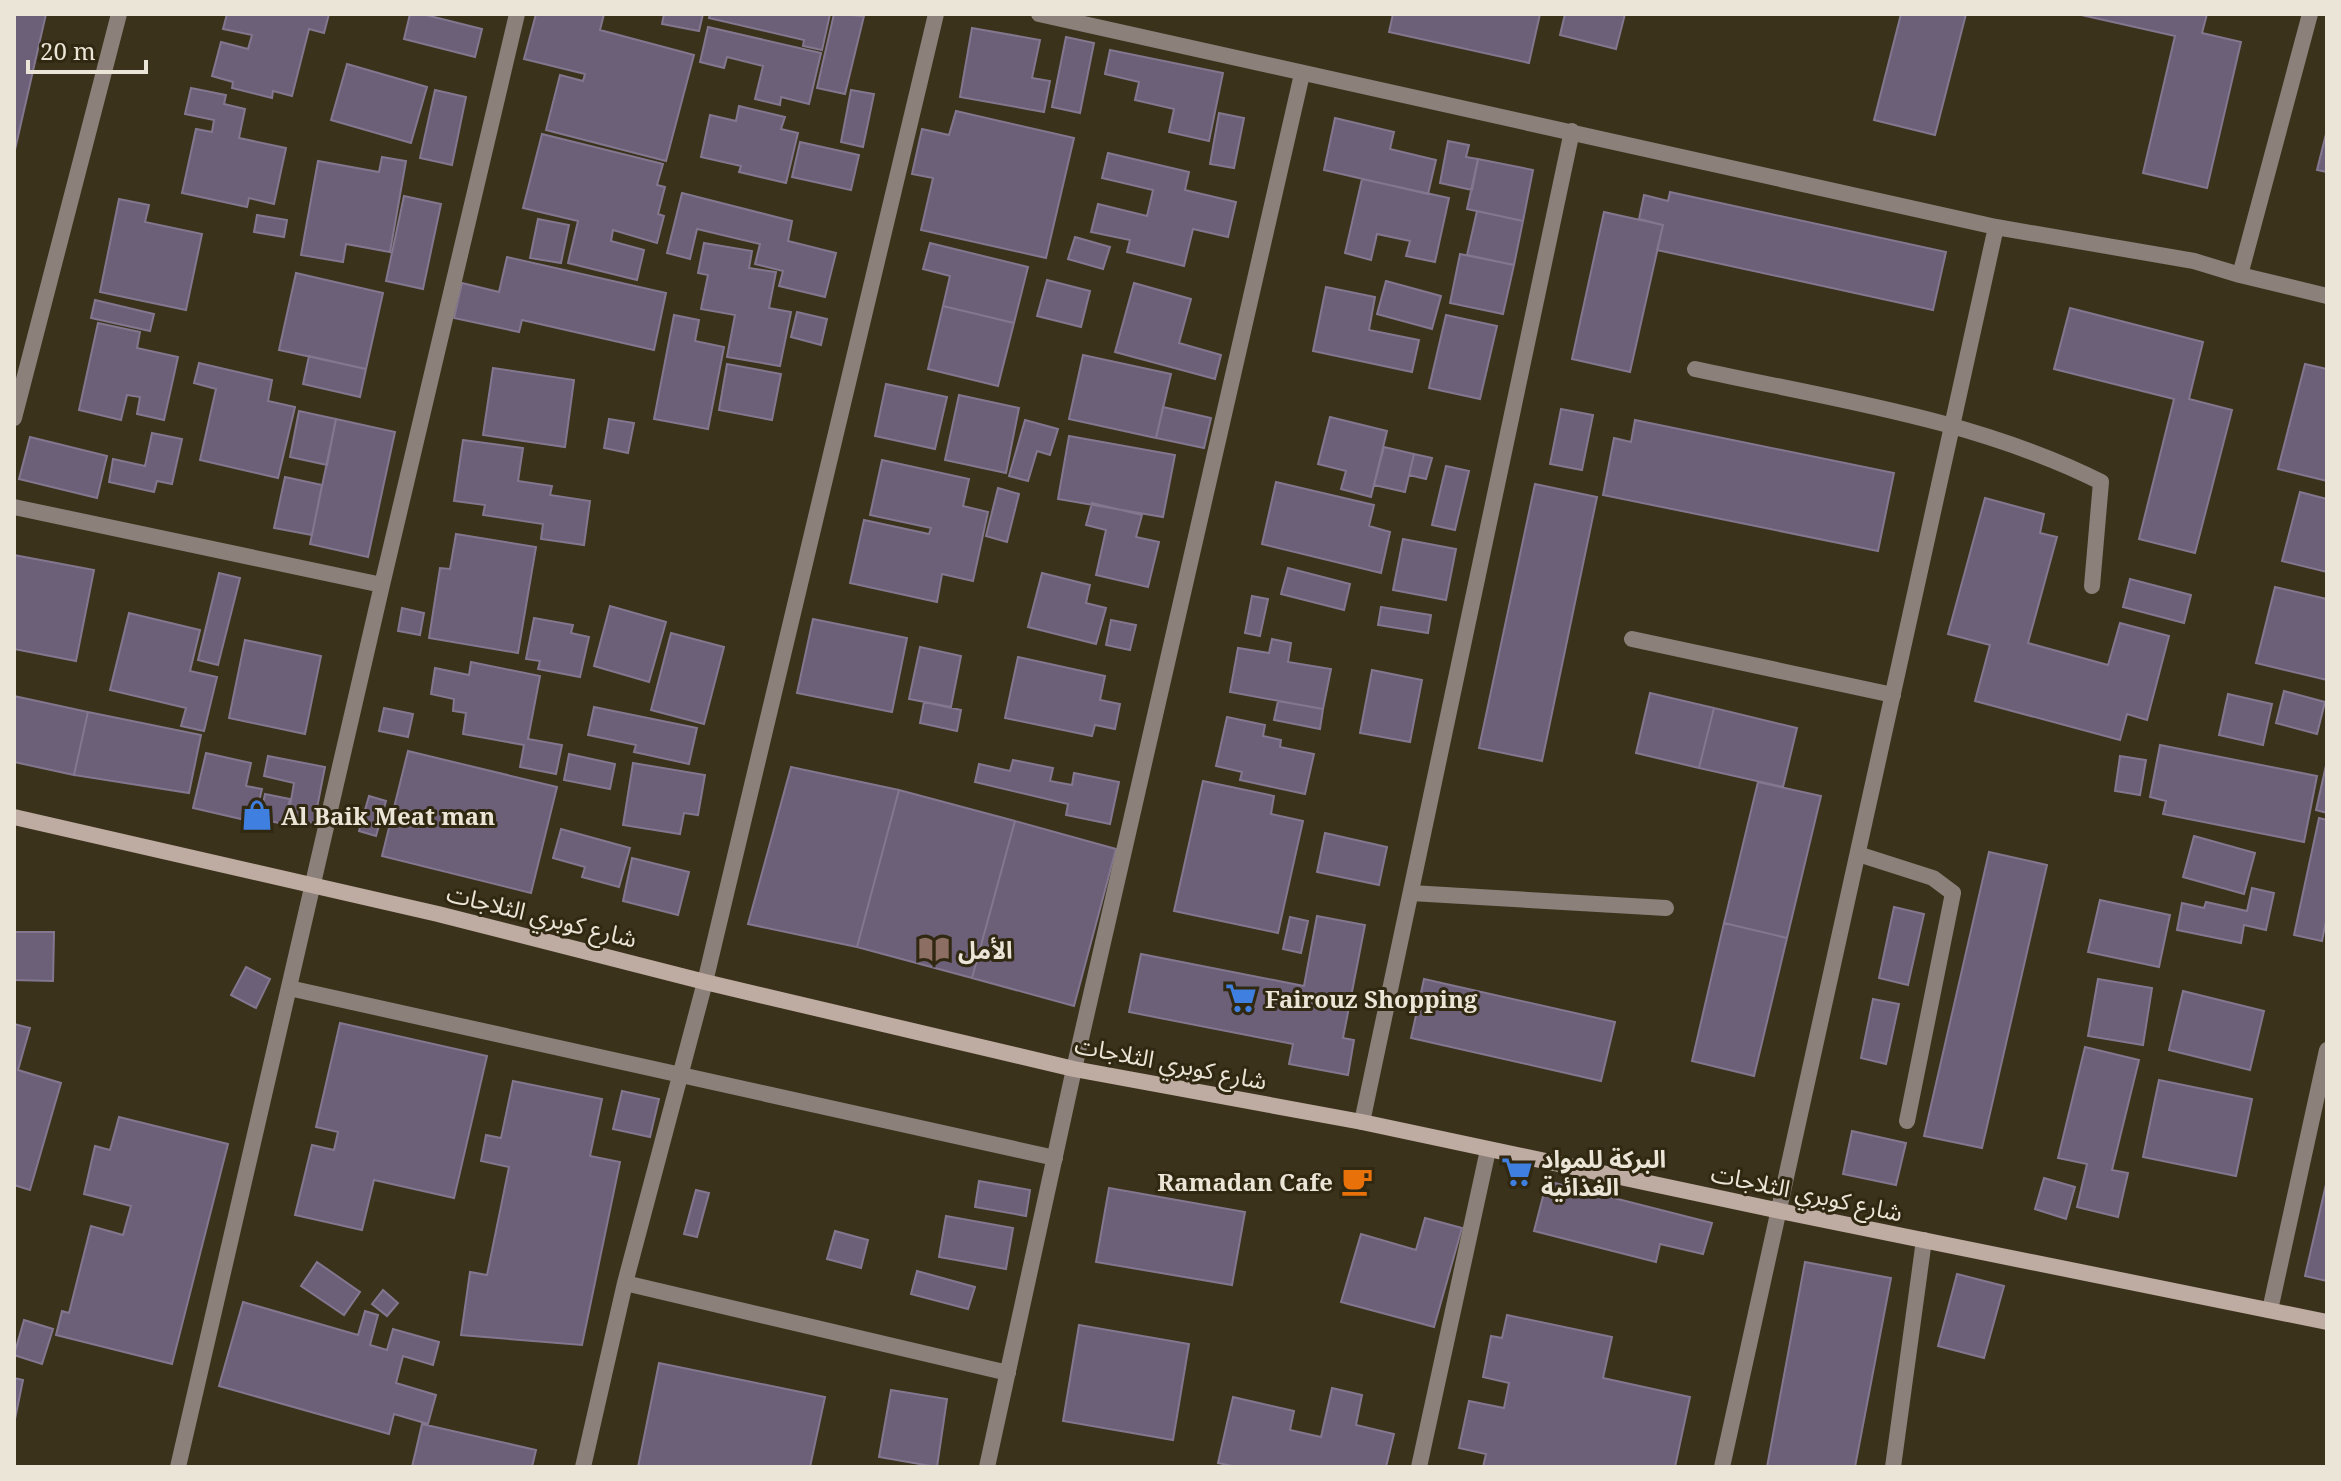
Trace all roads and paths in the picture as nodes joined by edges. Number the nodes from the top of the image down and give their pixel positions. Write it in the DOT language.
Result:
graph roads {
  1 [pos="119,14"];
  2 [pos="517,14"];
  3 [pos="936,14"];
  4 [pos="1039,14"];
  5 [pos="2310,14"];
  6 [pos="1302,74"];
  7 [pos="1572,131"];
  8 [pos="1996,227"];
  9 [pos="2240,275"];
  10 [pos="2327,296"];
  11 [pos="1695,369"];
  12 [pos="14,418"];
  13 [pos="1953,425"];
  14 [pos="14,507"];
  15 [pos="382,585"];
  16 [pos="2092,586"];
  17 [pos="1632,639"];
  18 [pos="1893,695"];
  19 [pos="14,817"];
  20 [pos="1858,854"];
  21 [pos="312,885"];
  22 [pos="1411,893"];
  23 [pos="1666,908"];
  24 [pos="705,982"];
  25 [pos="289,988"];
  26 [pos="2327,1050"];
  27 [pos="1074,1069"];
  28 [pos="680,1075"];
  29 [pos="1907,1121"];
  30 [pos="1362,1122"];
  31 [pos="1488,1150"];
  32 [pos="1055,1158"];
  33 [pos="1780,1211"];
  34 [pos="1924,1240"];
  35 [pos="625,1283"];
  36 [pos="2270,1310"];
  37 [pos="2327,1322"];
  38 [pos="1008,1373"];
  39 [pos="178,1467"];
  40 [pos="583,1467"];
  41 [pos="987,1467"];
  42 [pos="1419,1467"];
  43 [pos="1722,1467"];
  44 [pos="1893,1467"];
  1 -- 12 [label="street"];
  2 -- 15 [label="street"];
  3 -- 24 [label="street"];
  4 -- 6 [label="street"];
  5 -- 9 [label="street"];
  6 -- 7 [label="street"];
  6 -- 27 [label="street"];
  7 -- 8 [label="street"];
  7 -- 22 [label="street"];
  8 -- 9 [label="street"];
  8 -- 13 [label="street"];
  9 -- 10 [label="street"];
  11 -- 13 [label="street"];
  13 -- 16 [label="street"];
  13 -- 18 [label="street"];
  14 -- 15 [label="street"];
  15 -- 21 [label="street"];
  17 -- 18 [label="street"];
  18 -- 20 [label="street"];
  19 -- 21 [label="main road, شارع كوبري الثلاجات"];
  20 -- 29 [label="street"];
  20 -- 33 [label="street"];
  21 -- 24 [label="main road, شارع كوبري الثلاجات"];
  21 -- 25 [label="street"];
  22 -- 23 [label="street"];
  22 -- 30 [label="street"];
  24 -- 27 [label="main road, شارع كوبري الثلاجات"];
  24 -- 28 [label="street"];
  25 -- 28 [label="street"];
  25 -- 39 [label="street"];
  26 -- 36 [label="street"];
  27 -- 30 [label="main road, شارع كوبري الثلاجات"];
  27 -- 32 [label="street"];
  28 -- 32 [label="street"];
  28 -- 35 [label="street"];
  30 -- 31 [label="main road, شارع كوبري الثلاجات"];
  31 -- 33 [label="main road, شارع كوبري الثلاجات"];
  31 -- 42 [label="street"];
  32 -- 38 [label="street"];
  33 -- 34 [label="main road, شارع كوبري الثلاجات"];
  33 -- 43 [label="street"];
  34 -- 36 [label="main road, شارع كوبري الثلاجات"];
  34 -- 44 [label="street"];
  35 -- 38 [label="street"];
  35 -- 40 [label="street"];
  36 -- 37 [label="main road, شارع كوبري الثلاجات"];
  38 -- 41 [label="street"];
}
